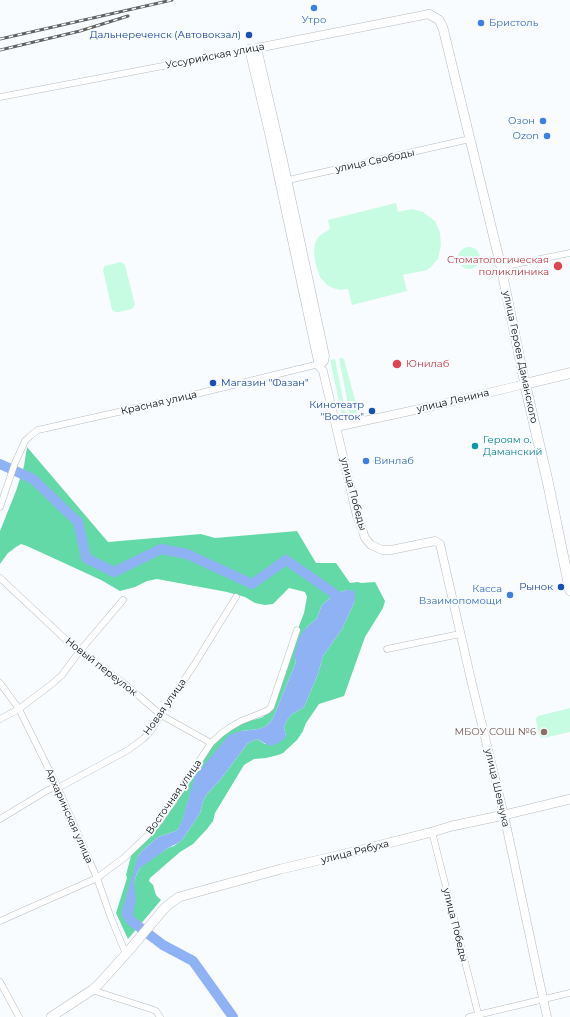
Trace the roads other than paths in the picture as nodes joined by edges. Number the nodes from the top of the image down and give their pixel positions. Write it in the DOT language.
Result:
graph roads {
  1 [pos="429,14"];
  2 [pos="253,49"];
  3 [pos="0,96"];
  4 [pos="470,139"];
  5 [pos="284,181"];
  6 [pos="570,253"];
  7 [pos="501,267"];
  8 [pos="319,366"];
  9 [pos="570,373"];
  10 [pos="526,384"];
  11 [pos="336,427"];
  12 [pos="0,507"];
  13 [pos="432,541"];
  14 [pos="0,578"];
  15 [pos="570,590"];
  16 [pos="236,597"];
  17 [pos="123,600"];
  18 [pos="297,630"];
  19 [pos="460,634"];
  20 [pos="388,649"];
  21 [pos="79,652"];
  22 [pos="0,683"];
  23 [pos="19,709"];
  24 [pos="161,715"];
  25 [pos="0,719"];
  26 [pos="211,743"];
  27 [pos="58,788"];
  28 [pos="570,799"];
  29 [pos="504,815"];
  30 [pos="0,818"];
  31 [pos="432,832"];
  32 [pos="97,878"];
  33 [pos="0,922"];
  34 [pos="126,954"];
  35 [pos="0,982"];
  36 [pos="92,990"];
  37 [pos="570,993"];
  38 [pos="543,999"];
  39 [pos="478,1016"];
  40 [pos="19,1017"];
  41 [pos="51,1017"];
  42 [pos="160,1017"];
  43 [pos="469,1017"];
  44 [pos="547,1017"];
  1 -- 2 [label="street, Уссурийская улица"];
  1 -- 4 [label="main road, улица Героев Даманского"];
  2 -- 3 [label="street, Уссурийская улица"];
  2 -- 5 [label="street, улица Победы"];
  4 -- 5 [label="street, улица Свободы"];
  4 -- 7 [label="main road, улица Героев Даманского"];
  5 -- 8 [label="street, улица Победы"];
  6 -- 7 [label="street"];
  7 -- 10 [label="main road, улица Героев Даманского"];
  8 -- 11 [label="street, улица Победы"];
  8 -- 12 [label="street, Красная улица"];
  9 -- 10 [label="main road, улица Ленина"];
  10 -- 11 [label="street, улица Ленина"];
  10 -- 15 [label="main road, улица Героев Даманского"];
  11 -- 13 [label="street, улица Победы"];
  13 -- 19 [label="street, улица Шевчука"];
  14 -- 21 [label="street, Новый переулок"];
  16 -- 24 [label="street, Новая улица"];
  17 -- 21 [label="street"];
  18 -- 26 [label="street, Восточная улица"];
  19 -- 20 [label="street"];
  19 -- 29 [label="street, улица Шевчука"];
  21 -- 23 [label="street"];
  21 -- 24 [label="street, Новый переулок"];
  22 -- 23 [label="street, Архаринская улица"];
  23 -- 25 [label="street"];
  23 -- 27 [label="street, Архаринская улица"];
  24 -- 26 [label="street, Новый переулок"];
  24 -- 27 [label="street, Новая улица"];
  26 -- 32 [label="street, Восточная улица"];
  27 -- 30 [label="street, Новая улица"];
  27 -- 32 [label="street, Архаринская улица"];
  28 -- 29 [label="main road, улица Рябуха"];
  29 -- 31 [label="main road, улица Рябуха"];
  29 -- 38 [label="street, улица Шевчука"];
  31 -- 34 [label="main road, улица Рябуха"];
  31 -- 39 [label="street, улица Победы"];
  32 -- 33 [label="street, Восточная улица"];
  32 -- 34 [label="street, Архаринская улица"];
  34 -- 36 [label="main road, улица Рябуха"];
  35 -- 40 [label="street"];
  36 -- 41 [label="main road, улица Рябуха"];
  36 -- 42 [label="street"];
  37 -- 38 [label="street"];
  38 -- 39 [label="street"];
  38 -- 44 [label="street, улица Шевчука"];
  39 -- 43 [label="street"];
}
